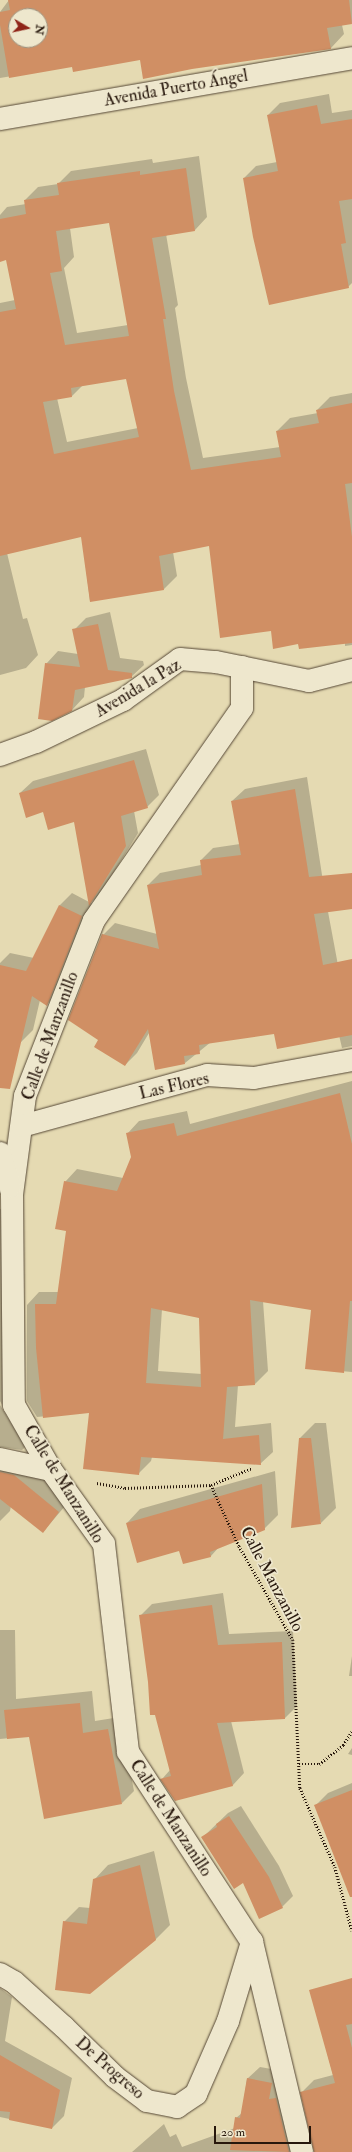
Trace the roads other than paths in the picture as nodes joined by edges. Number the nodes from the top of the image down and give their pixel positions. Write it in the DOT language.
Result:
graph roads {
  1 [pos="352,58"];
  2 [pos="0,119"];
  3 [pos="242,667"];
  4 [pos="352,670"];
  5 [pos="0,755"];
  6 [pos="352,1060"];
  7 [pos="22,1126"];
  8 [pos="0,1153"];
  9 [pos="12,1195"];
  10 [pos="0,1459"];
  11 [pos="51,1470"];
  12 [pos="252,1942"];
  13 [pos="0,1974"];
  14 [pos="302,2152"];
  1 -- 2 [label="street, Avenida Puerto Ángel"];
  3 -- 4 [label="street, Avenida la Paz"];
  3 -- 5 [label="street, Avenida la Paz"];
  3 -- 7 [label="street, Calle de Manzanillo"];
  6 -- 7 [label="street, Las Flores"];
  7 -- 9 [label="street, Calle de Manzanillo"];
  8 -- 9 [label="street"];
  9 -- 11 [label="street, Calle de Manzanillo"];
  10 -- 11 [label="street"];
  11 -- 12 [label="street, Calle de Manzanillo"];
  12 -- 13 [label="street, De Progreso"];
  12 -- 14 [label="street, Calle de Manzanillo"];
}
